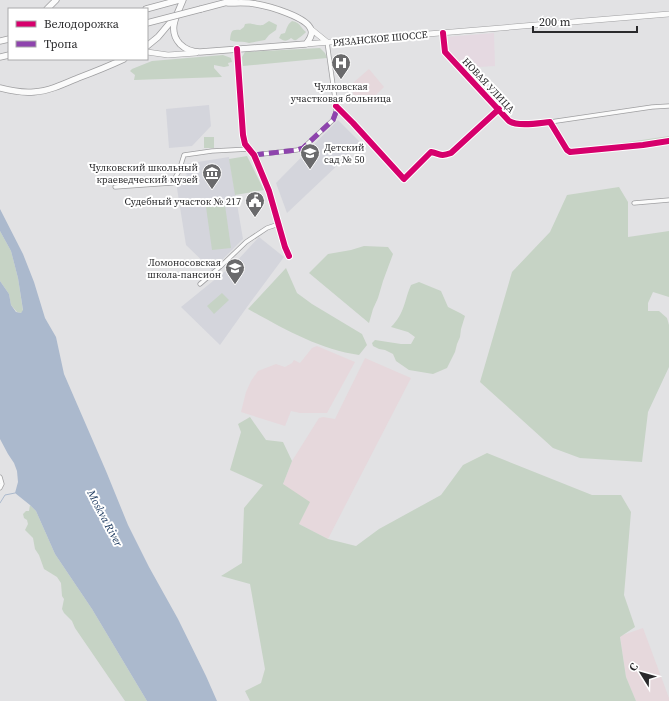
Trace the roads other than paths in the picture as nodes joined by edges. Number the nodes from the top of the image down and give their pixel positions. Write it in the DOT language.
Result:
graph roads {
  1 [pos="56,0"];
  2 [pos="179,0"];
  3 [pos="183,0"];
  4 [pos="235,0"];
  5 [pos="221,4"];
  6 [pos="48,8"];
  7 [pos="148,8"];
  8 [pos="179,9"];
  9 [pos="669,14"];
  10 [pos="148,23"];
  11 [pos="311,29"];
  12 [pos="443,33"];
  13 [pos="327,42"];
  14 [pos="306,44"];
  15 [pos="148,45"];
  16 [pos="237,49"];
  17 [pos="148,52"];
  18 [pos="200,52"];
  19 [pos="122,60"];
  20 [pos="0,88"];
  21 [pos="336,106"];
  22 [pos="669,106"];
  23 [pos="499,109"];
  24 [pos="550,122"];
  25 [pos="669,141"];
  26 [pos="250,150"];
  27 [pos="254,156"];
  28 [pos="115,187"];
  29 [pos="669,200"];
  30 [pos="634,203"];
  31 [pos="279,224"];
  32 [pos="289,256"];
  33 [pos="200,284"];
  34 [pos="0,477"];
  35 [pos="0,488"];
  1 -- 6 [label="main road"];
  2 -- 7 [label="main road"];
  3 -- 8 [label="main road"];
  4 -- 5 [label="main road"];
  5 -- 10 [label="main road, bridge"];
  5 -- 11 [label="main road"];
  8 -- 15 [label="main road"];
  8 -- 18 [label="main road"];
  9 -- 12 [label="main road, РЯЗАНСКОЕ ШОССЕ"];
  11 -- 13 [label="main road"];
  11 -- 14 [label="main road"];
  12 -- 13 [label="main road, РЯЗАНСКОЕ ШОССЕ"];
  12 -- 23 [label="street, НОВАЯ УЛИЦА"];
  13 -- 14 [label="main road, РЯЗАНСКОЕ ШОССЕ"];
  13 -- 21 [label="street"];
  14 -- 16 [label="main road"];
  16 -- 18 [label="main road"];
  16 -- 26 [label="street"];
  17 -- 18 [label="main road"];
  19 -- 20 [label="main road"];
  21 -- 23 [label="street"];
  21 -- 27 [label="street"];
  22 -- 24 [label="street, НОВАЯ УЛИЦА"];
  23 -- 24 [label="street, НОВАЯ УЛИЦА"];
  24 -- 25 [label="street"];
  26 -- 27 [label="street"];
  26 -- 28 [label="street"];
  27 -- 31 [label="street"];
  29 -- 30 [label="street"];
  31 -- 32 [label="street"];
  31 -- 33 [label="street"];
  34 -- 35 [label="street"];
}
